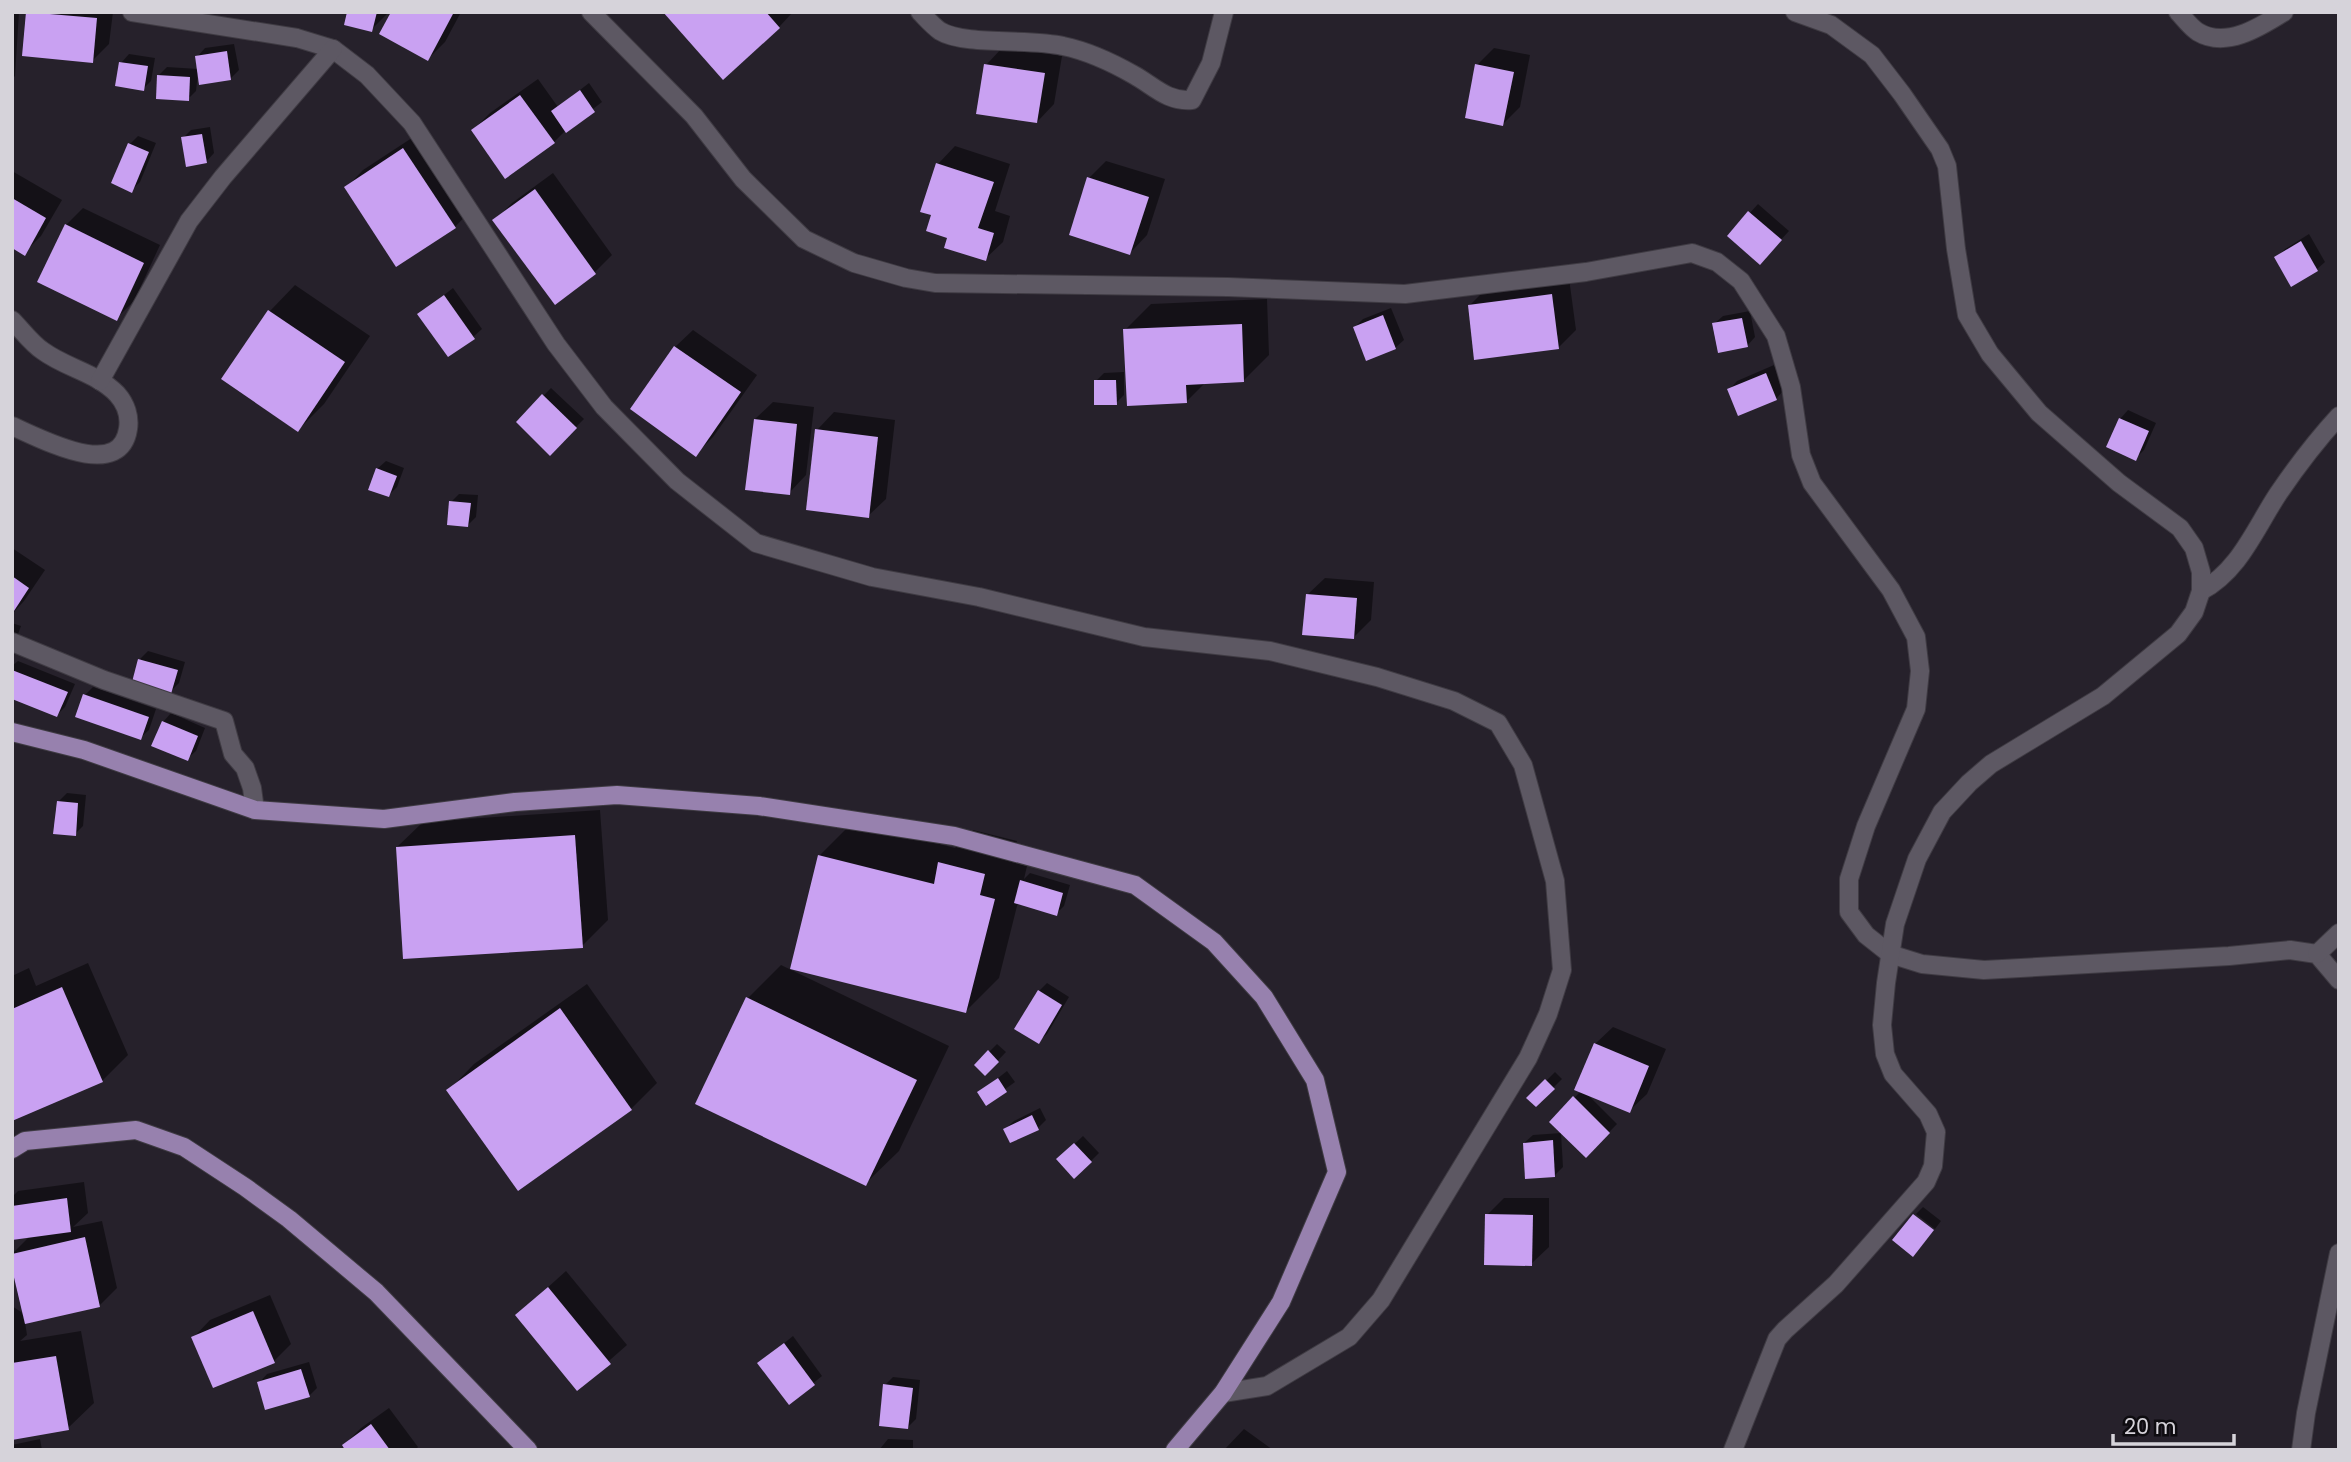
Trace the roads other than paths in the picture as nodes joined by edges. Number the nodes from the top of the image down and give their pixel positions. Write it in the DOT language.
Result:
graph roads {
  1 [pos="132,12"];
  2 [pos="591,12"];
  3 [pos="920,12"];
  4 [pos="1224,12"];
  5 [pos="1795,12"];
  6 [pos="2178,12"];
  7 [pos="2284,12"];
  8 [pos="333,48"];
  9 [pos="12,320"];
  10 [pos="100,381"];
  11 [pos="2339,416"];
  12 [pos="12,426"];
  13 [pos="2201,591"];
  14 [pos="12,642"];
  15 [pos="12,732"];
  16 [pos="255,810"];
  17 [pos="2339,933"];
  18 [pos="1890,954"];
  19 [pos="2317,954"];
  20 [pos="2339,980"];
  21 [pos="12,1149"];
  22 [pos="2339,1253"];
  23 [pos="1223,1393"];
  24 [pos="528,1450"];
  25 [pos="1175,1450"];
  26 [pos="1733,1450"];
  27 [pos="2301,1450"];
  1 -- 8 [label="street"];
  2 -- 18 [label="street"];
  3 -- 4 [label="street"];
  5 -- 13 [label="street"];
  6 -- 7 [label="street"];
  8 -- 10 [label="street"];
  8 -- 23 [label="street"];
  9 -- 10 [label="street"];
  10 -- 12 [label="street"];
  11 -- 13 [label="street"];
  13 -- 18 [label="street"];
  14 -- 16 [label="street"];
  15 -- 16 [label="main road"];
  16 -- 23 [label="main road"];
  17 -- 19 [label="street"];
  18 -- 19 [label="street"];
  18 -- 26 [label="street"];
  19 -- 20 [label="street"];
  21 -- 24 [label="main road"];
  22 -- 27 [label="street"];
  23 -- 25 [label="main road"];
}
